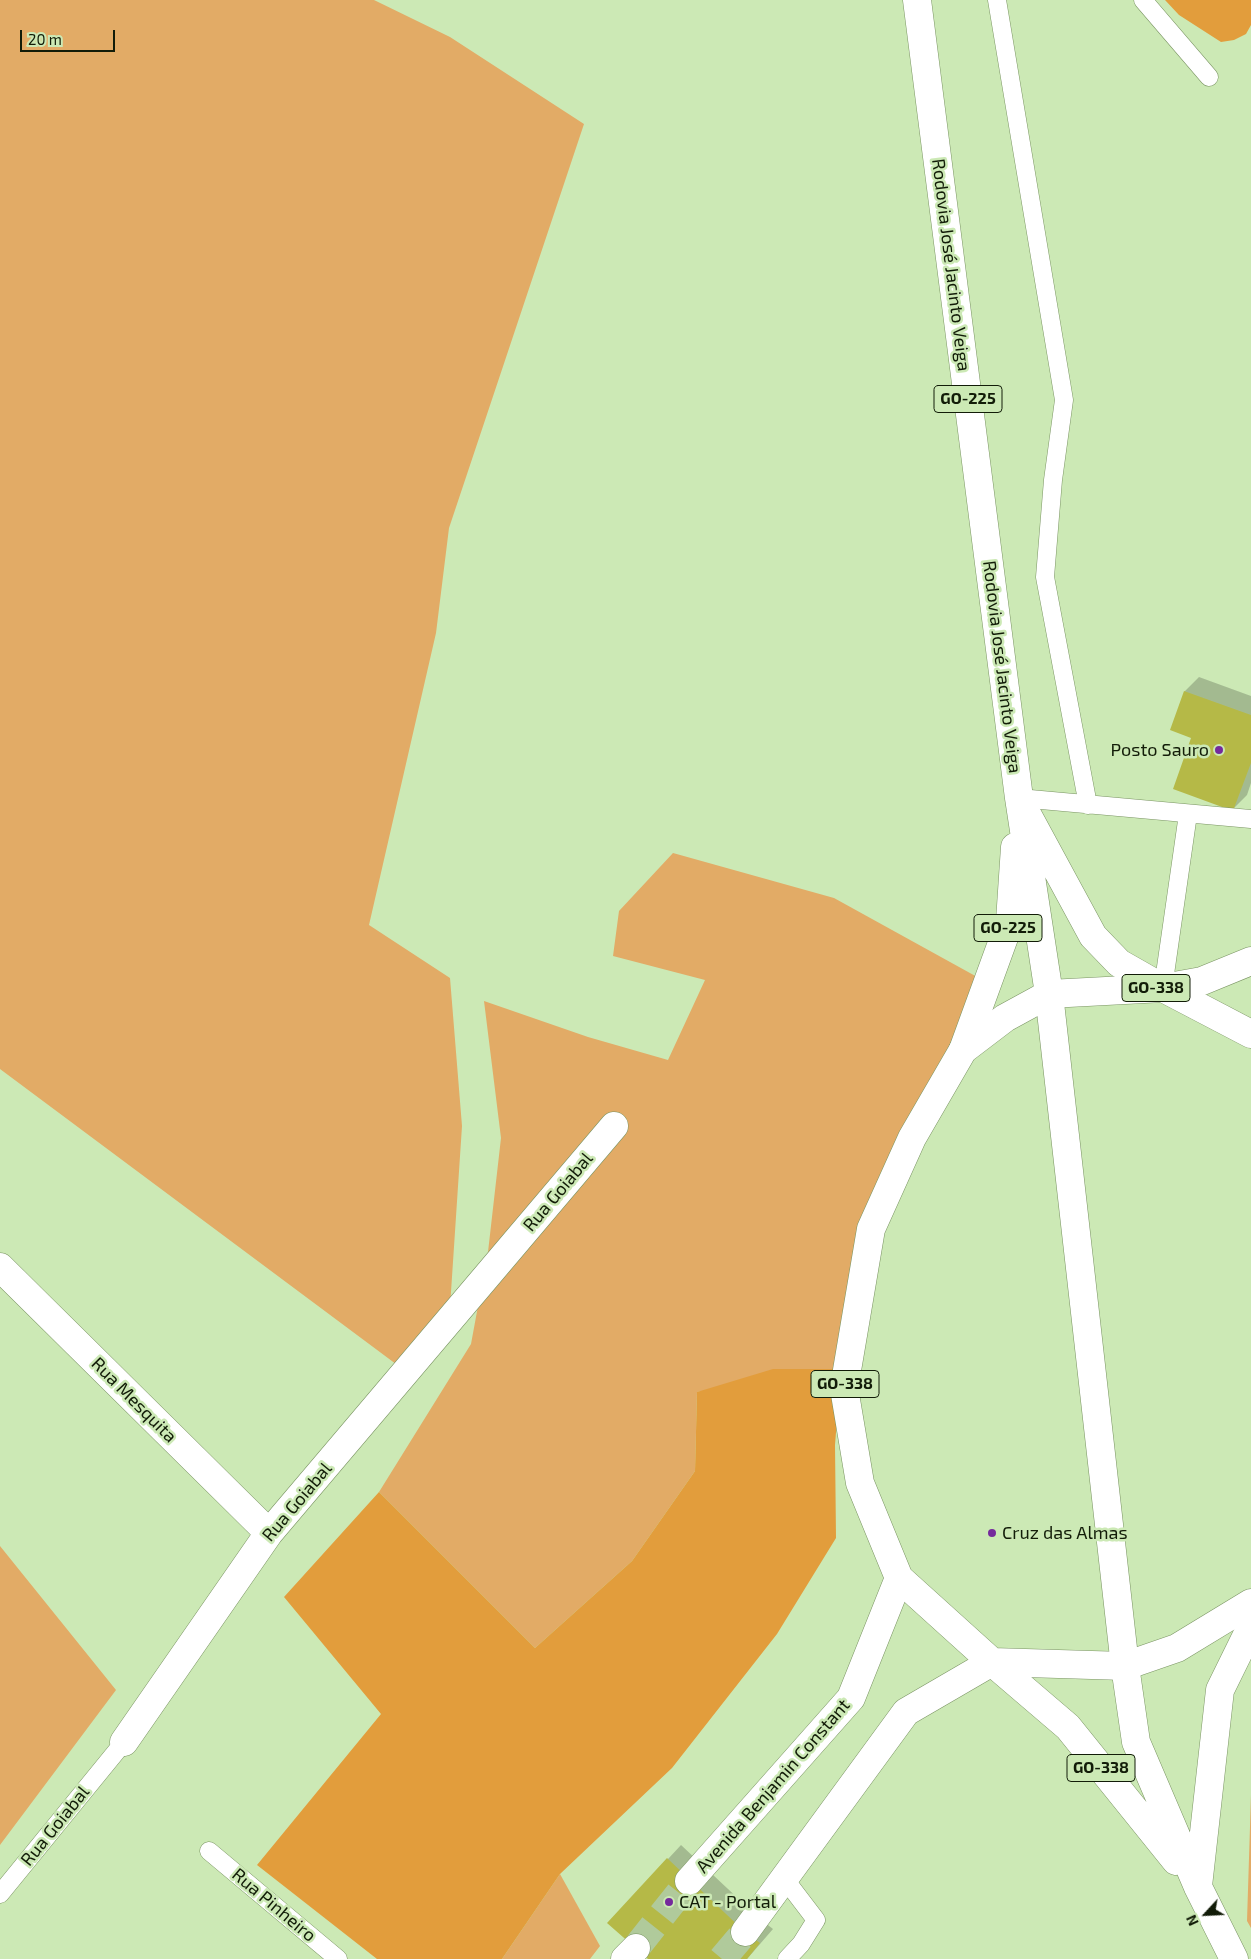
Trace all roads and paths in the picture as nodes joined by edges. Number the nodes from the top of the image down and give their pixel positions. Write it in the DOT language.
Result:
graph roads {
  1 [pos="917,0"];
  2 [pos="997,0"];
  3 [pos="1143,0"];
  4 [pos="1209,77"];
  5 [pos="1019,798"];
  6 [pos="1088,805"];
  7 [pos="1188,814"];
  8 [pos="1251,819"];
  9 [pos="1251,961"];
  10 [pos="1163,988"];
  11 [pos="1049,994"];
  12 [pos="1251,1034"];
  13 [pos="963,1050"];
  14 [pos="614,1126"];
  15 [pos="0,1267"];
  16 [pos="269,1533"];
  17 [pos="900,1578"];
  18 [pos="1251,1603"];
  19 [pos="1251,1628"];
  20 [pos="992,1662"];
  21 [pos="1125,1666"];
  22 [pos="124,1742"];
  23 [pos="209,1851"];
  24 [pos="784,1878"];
  25 [pos="689,1881"];
  26 [pos="1198,1887"];
  27 [pos="0,1894"];
  28 [pos="745,1932"];
  29 [pos="338,1959"];
  30 [pos="787,1959"];
  31 [pos="1234,1959"];
  1 -- 5 [label="main road, Rodovia José Jacinto Veiga / GO-225"];
  2 -- 6 [label="lane"];
  3 -- 4 [label="lane"];
  5 -- 6 [label="lane"];
  5 -- 10 [label="main road, GO-225"];
  5 -- 11 [label="main road"];
  5 -- 13 [label="main road, GO-225"];
  6 -- 7 [label="lane"];
  7 -- 8 [label="lane"];
  7 -- 10 [label="lane"];
  9 -- 10 [label="main road, GO-338"];
  10 -- 11 [label="main road, GO-338"];
  10 -- 12 [label="main road, GO-338"];
  11 -- 13 [label="main road, GO-338"];
  11 -- 21 [label="main road"];
  13 -- 17 [label="main road, GO-338"];
  14 -- 16 [label="main road, Rua Goiabal"];
  15 -- 16 [label="main road, Rua Mesquita"];
  16 -- 22 [label="main road, Rua Goiabal"];
  17 -- 20 [label="main road, GO-338"];
  17 -- 25 [label="main road, Avenida Benjamin Constant"];
  18 -- 21 [label="main road"];
  19 -- 26 [label="main road"];
  20 -- 21 [label="main road"];
  20 -- 24 [label="main road"];
  20 -- 26 [label="main road, GO-338"];
  21 -- 26 [label="main road"];
  22 -- 27 [label="lane, Rua Goiabal"];
  23 -- 29 [label="lane, Rua Pinheiro"];
  24 -- 28 [label="main road"];
  24 -- 30 [label="lane"];
  26 -- 31 [label="main road, GO-338"];
}
